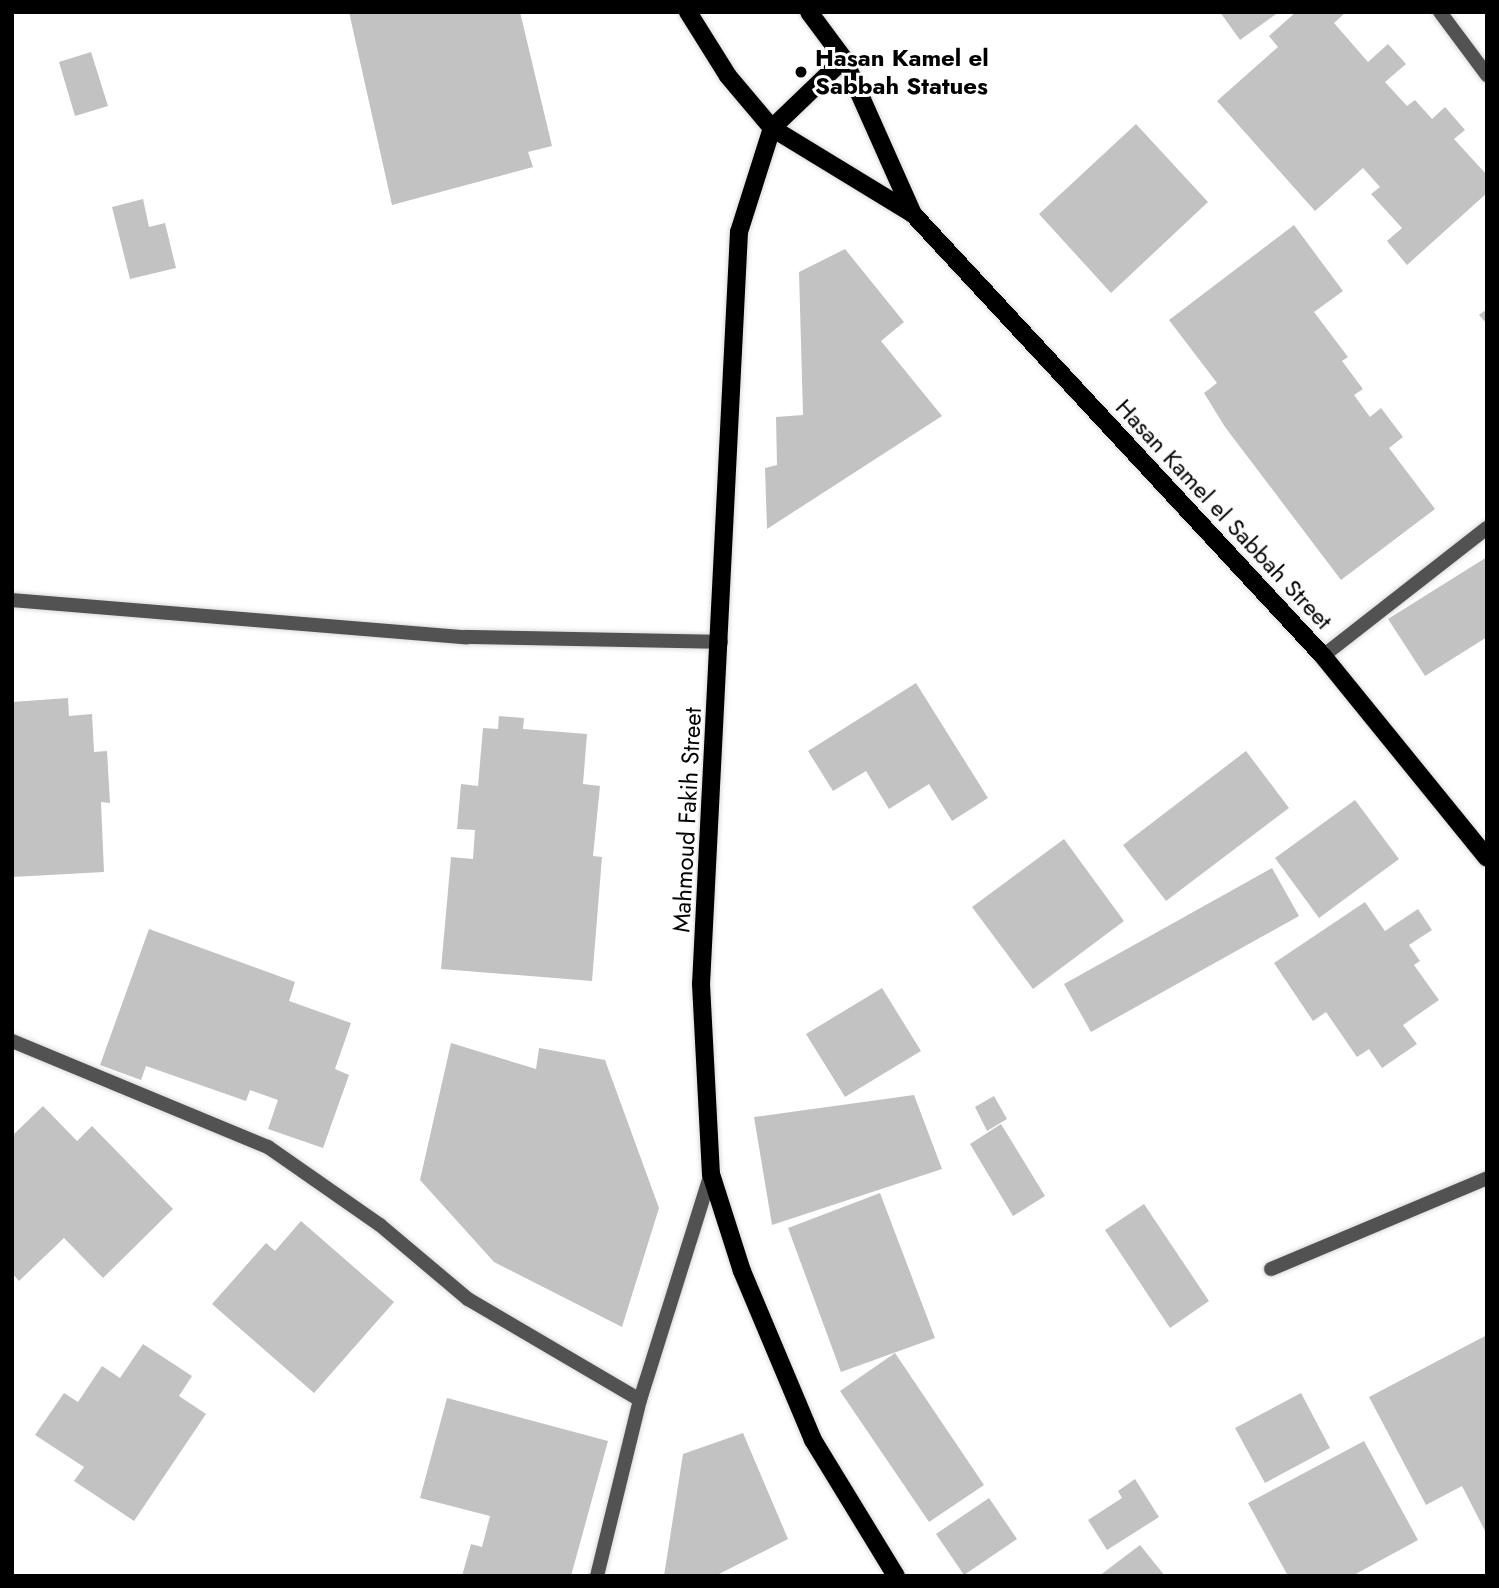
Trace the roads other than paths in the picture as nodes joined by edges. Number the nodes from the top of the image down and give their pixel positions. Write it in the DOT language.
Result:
graph roads {
  1 [pos="688,12"];
  2 [pos="808,12"];
  3 [pos="1440,12"];
  4 [pos="844,59"];
  5 [pos="1487,75"];
  6 [pos="772,128"];
  7 [pos="913,214"];
  8 [pos="1487,528"];
  9 [pos="12,600"];
  10 [pos="721,642"];
  11 [pos="1323,656"];
  12 [pos="1487,858"];
  13 [pos="12,1041"];
  14 [pos="711,1174"];
  15 [pos="1487,1178"];
  16 [pos="1271,1269"];
  17 [pos="639,1400"];
  18 [pos="597,1576"];
  19 [pos="896,1576"];
  1 -- 6 [label="main road"];
  2 -- 4 [label="main road"];
  3 -- 5 [label="street"];
  4 -- 6 [label="main road, Mahmoud Fakih Street"];
  4 -- 7 [label="main road"];
  6 -- 7 [label="main road"];
  6 -- 10 [label="main road, Mahmoud Fakih Street"];
  7 -- 11 [label="main road, Hasan Kamel el Sabbah Street"];
  8 -- 11 [label="street"];
  9 -- 10 [label="street"];
  10 -- 14 [label="main road, Mahmoud Fakih Street"];
  11 -- 12 [label="main road, Hasan Kamel el Sabbah Street"];
  13 -- 17 [label="street"];
  14 -- 17 [label="street"];
  14 -- 19 [label="main road, Mahmoud Fakih Street"];
  15 -- 16 [label="street"];
  17 -- 18 [label="street"];
}
